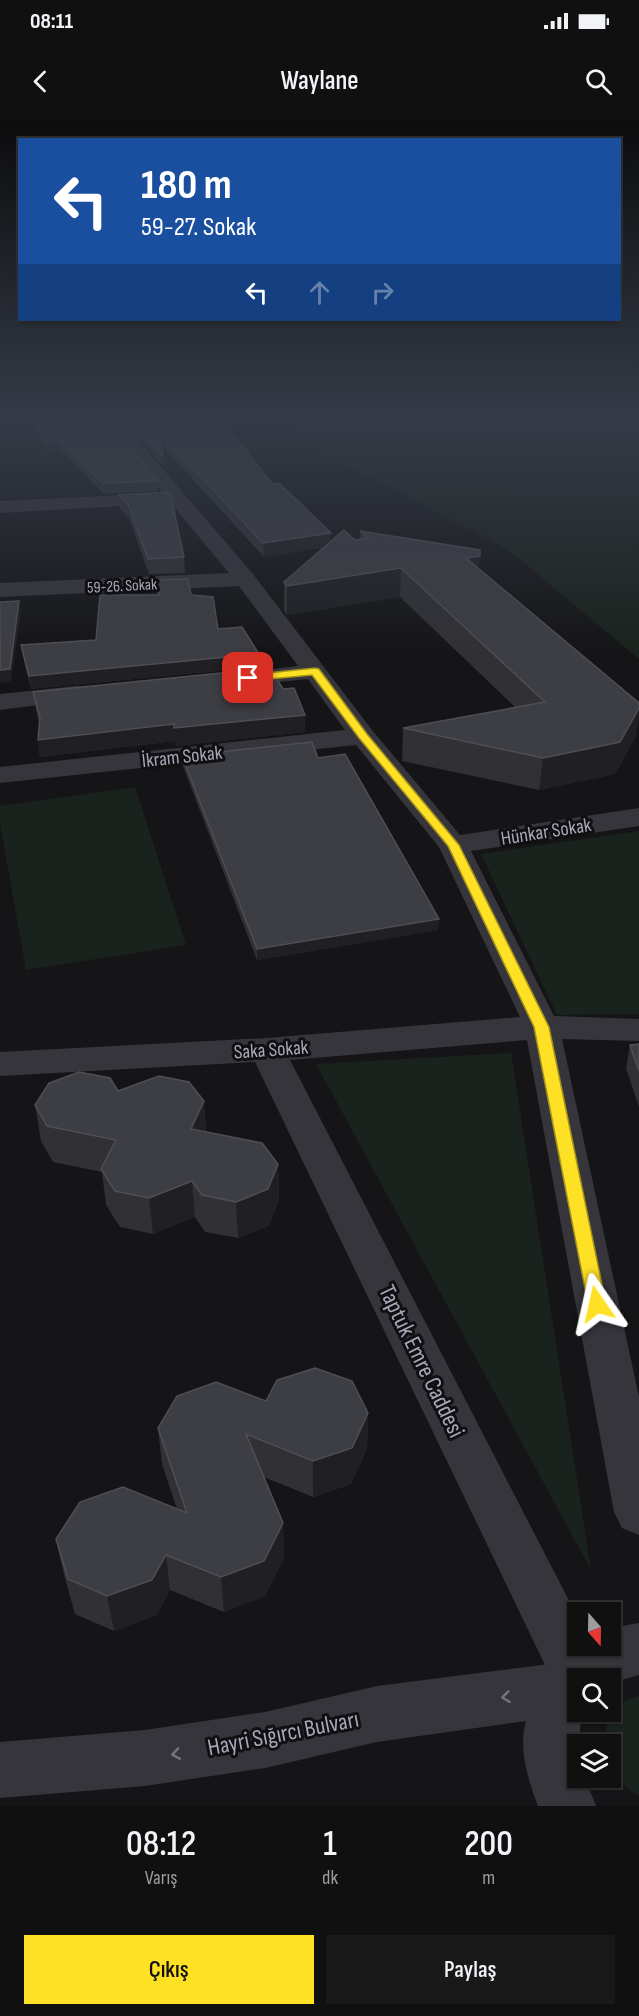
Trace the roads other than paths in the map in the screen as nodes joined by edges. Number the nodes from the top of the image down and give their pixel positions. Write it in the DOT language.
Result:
graph roads {
  1 [pos="178,498"];
  2 [pos="0,507"];
  3 [pos="245,579"];
  4 [pos="0,590"];
  5 [pos="315,671"];
  6 [pos="210,681"];
  7 [pos="105,692"];
  8 [pos="0,702"];
  9 [pos="363,736"];
  10 [pos="0,775"];
  11 [pos="639,817"];
  12 [pos="453,845"];
  13 [pos="542,1027"];
  14 [pos="639,1030"];
  15 [pos="267,1050"];
  16 [pos="0,1064"];
  17 [pos="639,1512"];
  18 [pos="639,1649"];
  19 [pos="588,1668"];
  20 [pos="567,1675"];
  21 [pos="567,1682"];
  22 [pos="567,1686"];
  23 [pos="0,1770"];
  24 [pos="567,1806"];
  1 -- 2 [label="street"];
  1 -- 3 [label="street"];
  3 -- 4 [label="street, 59-26. Sokak"];
  3 -- 5 [label="street"];
  5 -- 6 [label="street"];
  5 -- 9 [label="street"];
  7 -- 8 [label="street"];
  9 -- 10 [label="street, İkram Sokak"];
  9 -- 12 [label="street"];
  11 -- 12 [label="street, Hünkar Sokak"];
  12 -- 13 [label="street"];
  13 -- 14 [label="street, Saka Sokak"];
  13 -- 15 [label="street, Saka Sokak"];
  13 -- 17 [label="street"];
  15 -- 16 [label="street, Saka Sokak"];
  15 -- 20 [label="street, Taptuk Emre Caddesi"];
  18 -- 19 [label="street"];
  21 -- 23 [label="street, Hayri Sığırcı Bulvarı, one-way"];
  22 -- 24 [label="street"];
}
